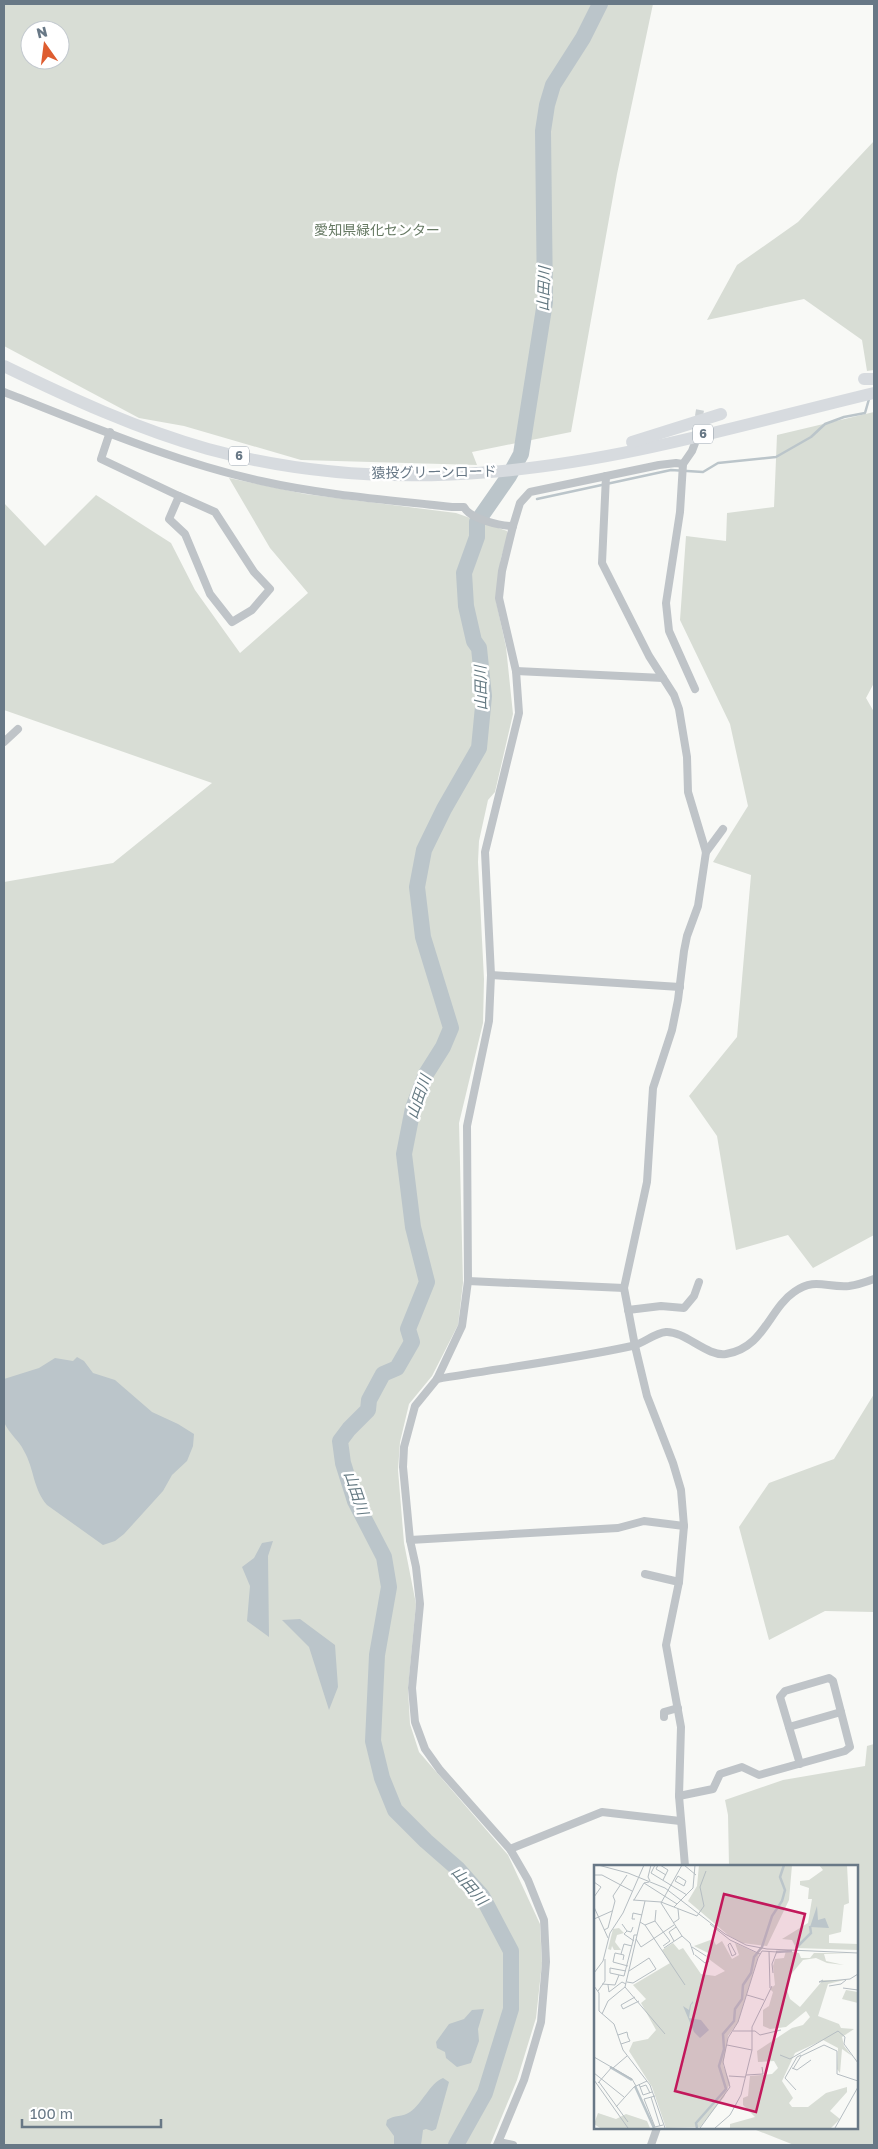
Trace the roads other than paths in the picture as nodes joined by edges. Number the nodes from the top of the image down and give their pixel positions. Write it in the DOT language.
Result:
graph roads {
  1 [pos="4,366"];
  2 [pos="4,392"];
  3 [pos="874,393"];
  4 [pos="874,401"];
  5 [pos="721,414"];
  6 [pos="722,430"];
  7 [pos="110,432"];
  8 [pos="694,443"];
  9 [pos="573,461"];
  10 [pos="683,464"];
  11 [pos="606,476"];
  12 [pos="179,496"];
  13 [pos="513,526"];
  14 [pos="516,671"];
  15 [pos="663,678"];
  16 [pos="695,689"];
  17 [pos="18,728"];
  18 [pos="4,742"];
  19 [pos="723,828"];
  20 [pos="706,852"];
  21 [pos="491,975"];
  22 [pos="680,987"];
  23 [pos="874,1279"];
  24 [pos="468,1281"];
  25 [pos="699,1282"];
  26 [pos="624,1288"];
  27 [pos="628,1310"];
  28 [pos="634,1346"];
  29 [pos="437,1380"];
  30 [pos="684,1526"];
  31 [pos="410,1540"];
  32 [pos="645,1574"];
  33 [pos="679,1582"];
  34 [pos="678,1708"];
  35 [pos="841,1712"];
  36 [pos="664,1717"];
  37 [pos="789,1727"];
  38 [pos="800,1764"];
  39 [pos="679,1796"];
  40 [pos="680,1821"];
  41 [pos="510,1849"];
  42 [pos="685,1865"];
  43 [pos="657,2129"];
  44 [pos="498,2143"];
  45 [pos="513,2145"];
  46 [pos="652,2145"];
  1 -- 9 [label="main road, 猿投グリーンロード / 6"];
  2 -- 7 [label="street"];
  3 -- 6 [label="main road, 猿投グリーンロード / 6"];
  4 -- 6 [label="main road"];
  5 -- 9 [label="main road"];
  6 -- 9 [label="main road, 猿投グリーンロード / 6"];
  7 -- 12 [label="street"];
  7 -- 13 [label="street"];
  8 -- 10 [label="street"];
  10 -- 11 [label="street"];
  10 -- 16 [label="street"];
  11 -- 13 [label="street"];
  11 -- 15 [label="street"];
  12 -- 12 [label="street"];
  13 -- 14 [label="street"];
  14 -- 15 [label="street"];
  14 -- 21 [label="street"];
  15 -- 20 [label="street"];
  17 -- 18 [label="street"];
  19 -- 20 [label="street"];
  20 -- 22 [label="street"];
  21 -- 22 [label="street"];
  21 -- 24 [label="street"];
  22 -- 26 [label="street"];
  23 -- 28 [label="street"];
  24 -- 26 [label="street"];
  24 -- 29 [label="street"];
  25 -- 27 [label="street"];
  26 -- 27 [label="street"];
  27 -- 28 [label="street"];
  28 -- 29 [label="street"];
  28 -- 30 [label="street"];
  29 -- 31 [label="street"];
  30 -- 31 [label="street"];
  30 -- 33 [label="street"];
  31 -- 41 [label="street"];
  32 -- 33 [label="street"];
  33 -- 34 [label="street"];
  34 -- 36 [label="street"];
  34 -- 39 [label="street"];
  35 -- 37 [label="street"];
  35 -- 37 [label="street"];
  35 -- 38 [label="street"];
  37 -- 38 [label="street"];
  38 -- 39 [label="street"];
  39 -- 40 [label="street"];
  40 -- 41 [label="street"];
  40 -- 42 [label="street"];
  41 -- 44 [label="street"];
  43 -- 46 [label="street"];
  44 -- 45 [label="street"];
}
